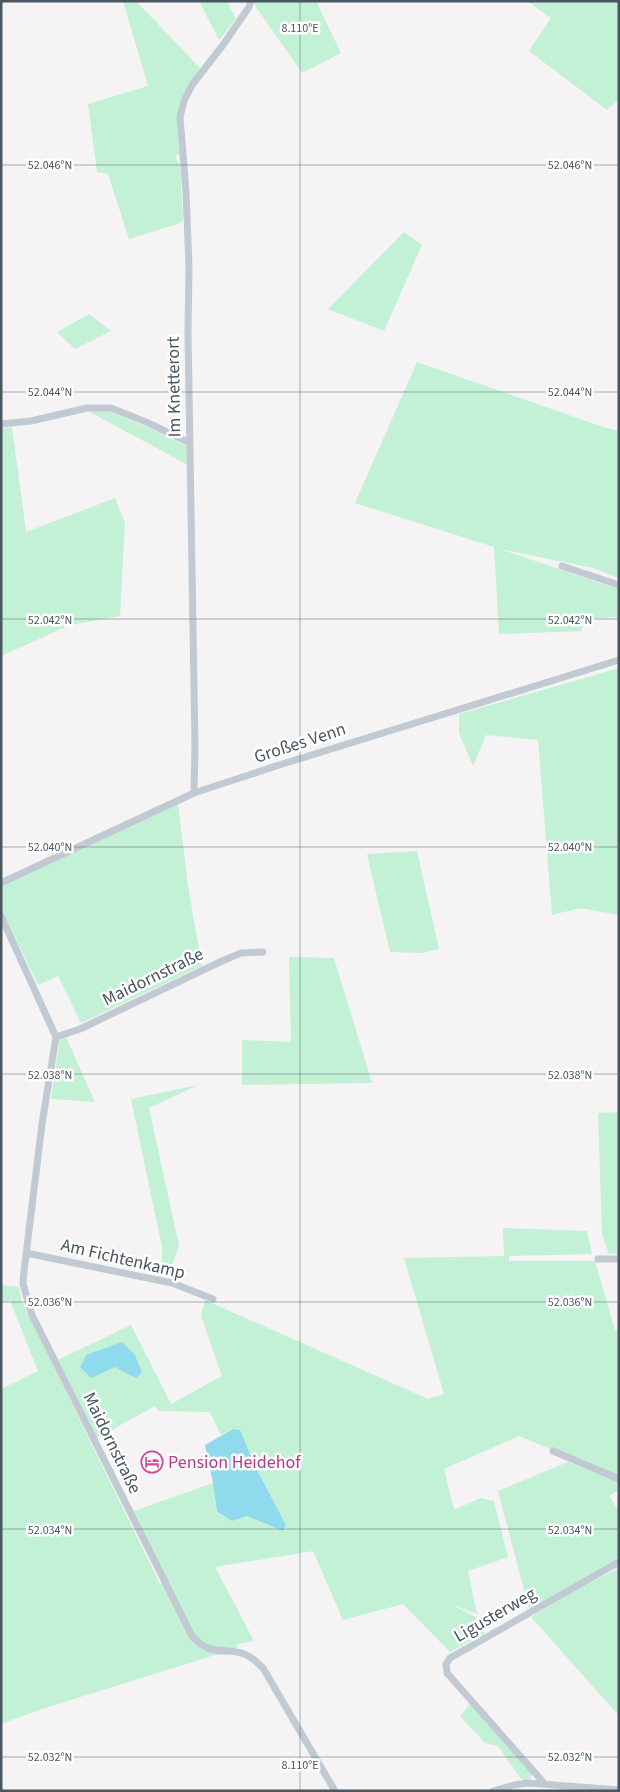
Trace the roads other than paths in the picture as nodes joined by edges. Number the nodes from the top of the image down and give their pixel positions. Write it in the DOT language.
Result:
graph roads {
  1 [pos="251,1"];
  2 [pos="1,424"];
  3 [pos="190,443"];
  4 [pos="562,566"];
  5 [pos="619,585"];
  6 [pos="619,660"];
  7 [pos="194,793"];
  8 [pos="1,883"];
  9 [pos="1,916"];
  10 [pos="263,952"];
  11 [pos="56,1037"];
  12 [pos="26,1253"];
  13 [pos="598,1258"];
  14 [pos="619,1259"];
  15 [pos="213,1299"];
  16 [pos="553,1451"];
  17 [pos="619,1479"];
  18 [pos="619,1562"];
  19 [pos="544,1783"];
  20 [pos="619,1790"];
  21 [pos="334,1791"];
  22 [pos="493,1791"];
  1 -- 3 [label="street, Im Knetterort"];
  2 -- 3 [label="street"];
  3 -- 7 [label="street, Im Knetterort"];
  4 -- 5 [label="street"];
  6 -- 7 [label="street, Großes Venn"];
  7 -- 8 [label="street, Großes Venn"];
  9 -- 11 [label="street"];
  10 -- 11 [label="street, Maidornstraße"];
  11 -- 12 [label="street, Maidornstraße"];
  12 -- 15 [label="street, Am Fichtenkamp"];
  12 -- 21 [label="street, Maidornstraße"];
  13 -- 14 [label="street"];
  16 -- 17 [label="street"];
  18 -- 19 [label="street, Ligusterweg"];
  19 -- 20 [label="street"];
  19 -- 22 [label="street"];
}
